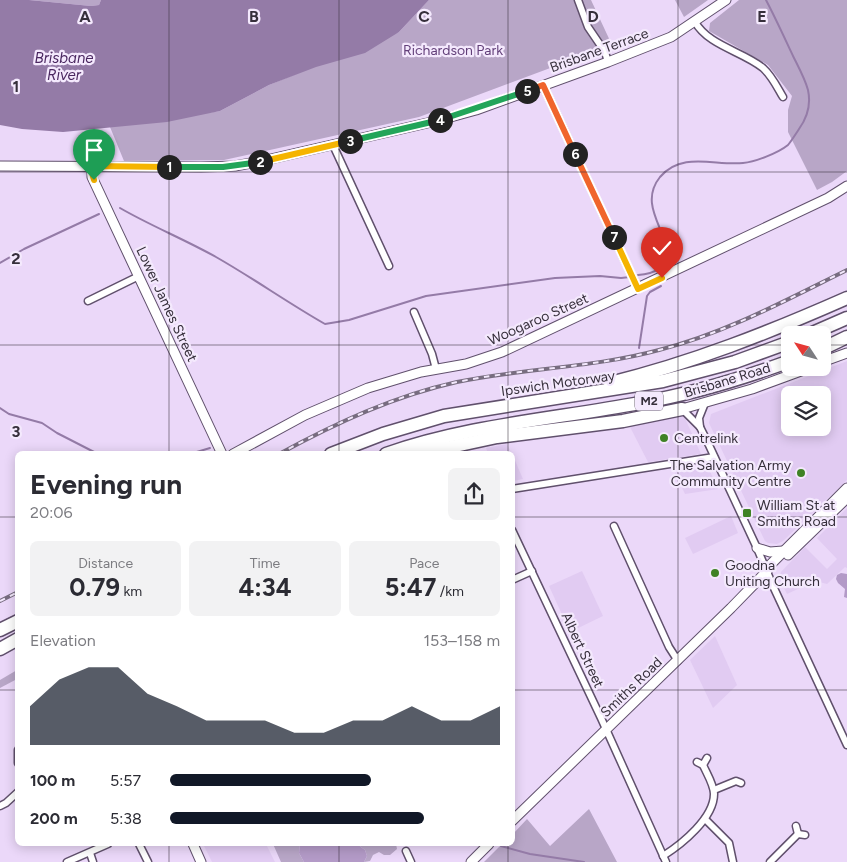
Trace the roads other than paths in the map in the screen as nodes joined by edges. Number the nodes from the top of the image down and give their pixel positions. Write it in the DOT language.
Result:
graph roads {
  1 [pos="578,0"];
  2 [pos="726,0"];
  3 [pos="695,22"];
  4 [pos="608,62"];
  5 [pos="543,85"];
  6 [pos="783,98"];
  7 [pos="334,145"];
  8 [pos="0,166"];
  9 [pos="92,166"];
  10 [pos="847,186"];
  11 [pos="389,266"];
  12 [pos="138,276"];
  13 [pos="638,289"];
  14 [pos="847,298"];
  15 [pos="88,301"];
  16 [pos="414,312"];
  17 [pos="847,318"];
  18 [pos="829,326"];
  19 [pos="847,337"];
  20 [pos="831,344"];
  21 [pos="781,345"];
  22 [pos="847,353"];
  23 [pos="831,359"];
  24 [pos="781,364"];
  25 [pos="436,369"];
  26 [pos="787,376"];
  27 [pos="600,392"];
  28 [pos="705,403"];
  29 [pos="682,409"];
  30 [pos="700,427"];
  31 [pos="221,451"];
  32 [pos="239,451"];
  33 [pos="339,451"];
  34 [pos="395,451"];
  35 [pos="432,451"];
  36 [pos="714,457"];
  37 [pos="847,488"];
  38 [pos="515,489"];
  39 [pos="847,498"];
  40 [pos="614,526"];
  41 [pos="515,536"];
  42 [pos="758,548"];
  43 [pos="783,551"];
  44 [pos="532,571"];
  45 [pos="767,572"];
  46 [pos="515,579"];
  47 [pos="15,622"];
  48 [pos="0,630"];
  49 [pos="15,641"];
  50 [pos="0,649"];
  51 [pos="678,661"];
  52 [pos="606,730"];
  53 [pos="847,745"];
  54 [pos="707,758"];
  55 [pos="738,779"];
  56 [pos="714,790"];
  57 [pos="15,795"];
  58 [pos="0,806"];
  59 [pos="515,818"];
  60 [pos="706,819"];
  61 [pos="796,826"];
  62 [pos="104,846"];
  63 [pos="140,846"];
  64 [pos="194,846"];
  65 [pos="488,846"];
  66 [pos="406,851"];
  67 [pos="90,853"];
  68 [pos="665,859"];
  69 [pos="67,862"];
  70 [pos="93,862"];
  71 [pos="148,862"];
  72 [pos="201,862"];
  73 [pos="411,862"];
  74 [pos="471,862"];
  75 [pos="733,862"];
  76 [pos="770,862"];
  1 -- 4 [label="street"];
  2 -- 3 [label="street, Brisbane Terrace"];
  3 -- 4 [label="street, Brisbane Terrace"];
  3 -- 6 [label="street"];
  4 -- 5 [label="street, Brisbane Terrace"];
  5 -- 7 [label="street, Brisbane Terrace"];
  5 -- 13 [label="street"];
  7 -- 9 [label="street, Brisbane Terrace"];
  7 -- 11 [label="street"];
  8 -- 9 [label="street, Brisbane Terrace"];
  9 -- 12 [label="street, Lower James Street"];
  10 -- 13 [label="street, Woogaroo Street"];
  12 -- 15 [label="street"];
  12 -- 31 [label="street, Lower James Street"];
  13 -- 25 [label="street, Woogaroo Street"];
  14 -- 27 [label="highway"];
  16 -- 25 [label="street"];
  17 -- 18 [label="highway"];
  19 -- 20 [label="highway"];
  21 -- 27 [label="highway, Ipswich Motorway / M2"];
  22 -- 23 [label="street"];
  24 -- 34 [label="highway, M2"];
  25 -- 32 [label="street, Woogaroo Street"];
  26 -- 28 [label="street, Brisbane Road"];
  27 -- 33 [label="highway, Ipswich Motorway / M2"];
  28 -- 29 [label="street, Brisbane Road"];
  28 -- 30 [label="street"];
  29 -- 30 [label="street"];
  29 -- 35 [label="highway"];
  30 -- 36 [label="street"];
  36 -- 38 [label="street"];
  36 -- 42 [label="street"];
  37 -- 43 [label="street, Smiths Road"];
  39 -- 45 [label="street, Smiths Road"];
  40 -- 51 [label="street"];
  41 -- 44 [label="street, Albert Street"];
  42 -- 43 [label="street"];
  42 -- 45 [label="street"];
  43 -- 45 [label="street, Smiths Road"];
  44 -- 46 [label="street"];
  44 -- 52 [label="street, Albert Street"];
  45 -- 51 [label="street, Smiths Road"];
  45 -- 53 [label="street"];
  47 -- 48 [label="highway"];
  49 -- 50 [label="highway"];
  51 -- 52 [label="street, Smiths Road"];
  52 -- 59 [label="street, Smiths Road"];
  52 -- 68 [label="street, Albert Street"];
  54 -- 56 [label="street"];
  55 -- 56 [label="street"];
  56 -- 60 [label="street"];
  57 -- 58 [label="street"];
  60 -- 68 [label="street"];
  60 -- 75 [label="street"];
  61 -- 76 [label="street"];
  62 -- 67 [label="street"];
  63 -- 71 [label="street"];
  64 -- 72 [label="street"];
  65 -- 74 [label="street"];
  66 -- 73 [label="street"];
  67 -- 69 [label="street"];
  67 -- 70 [label="street"];
}
